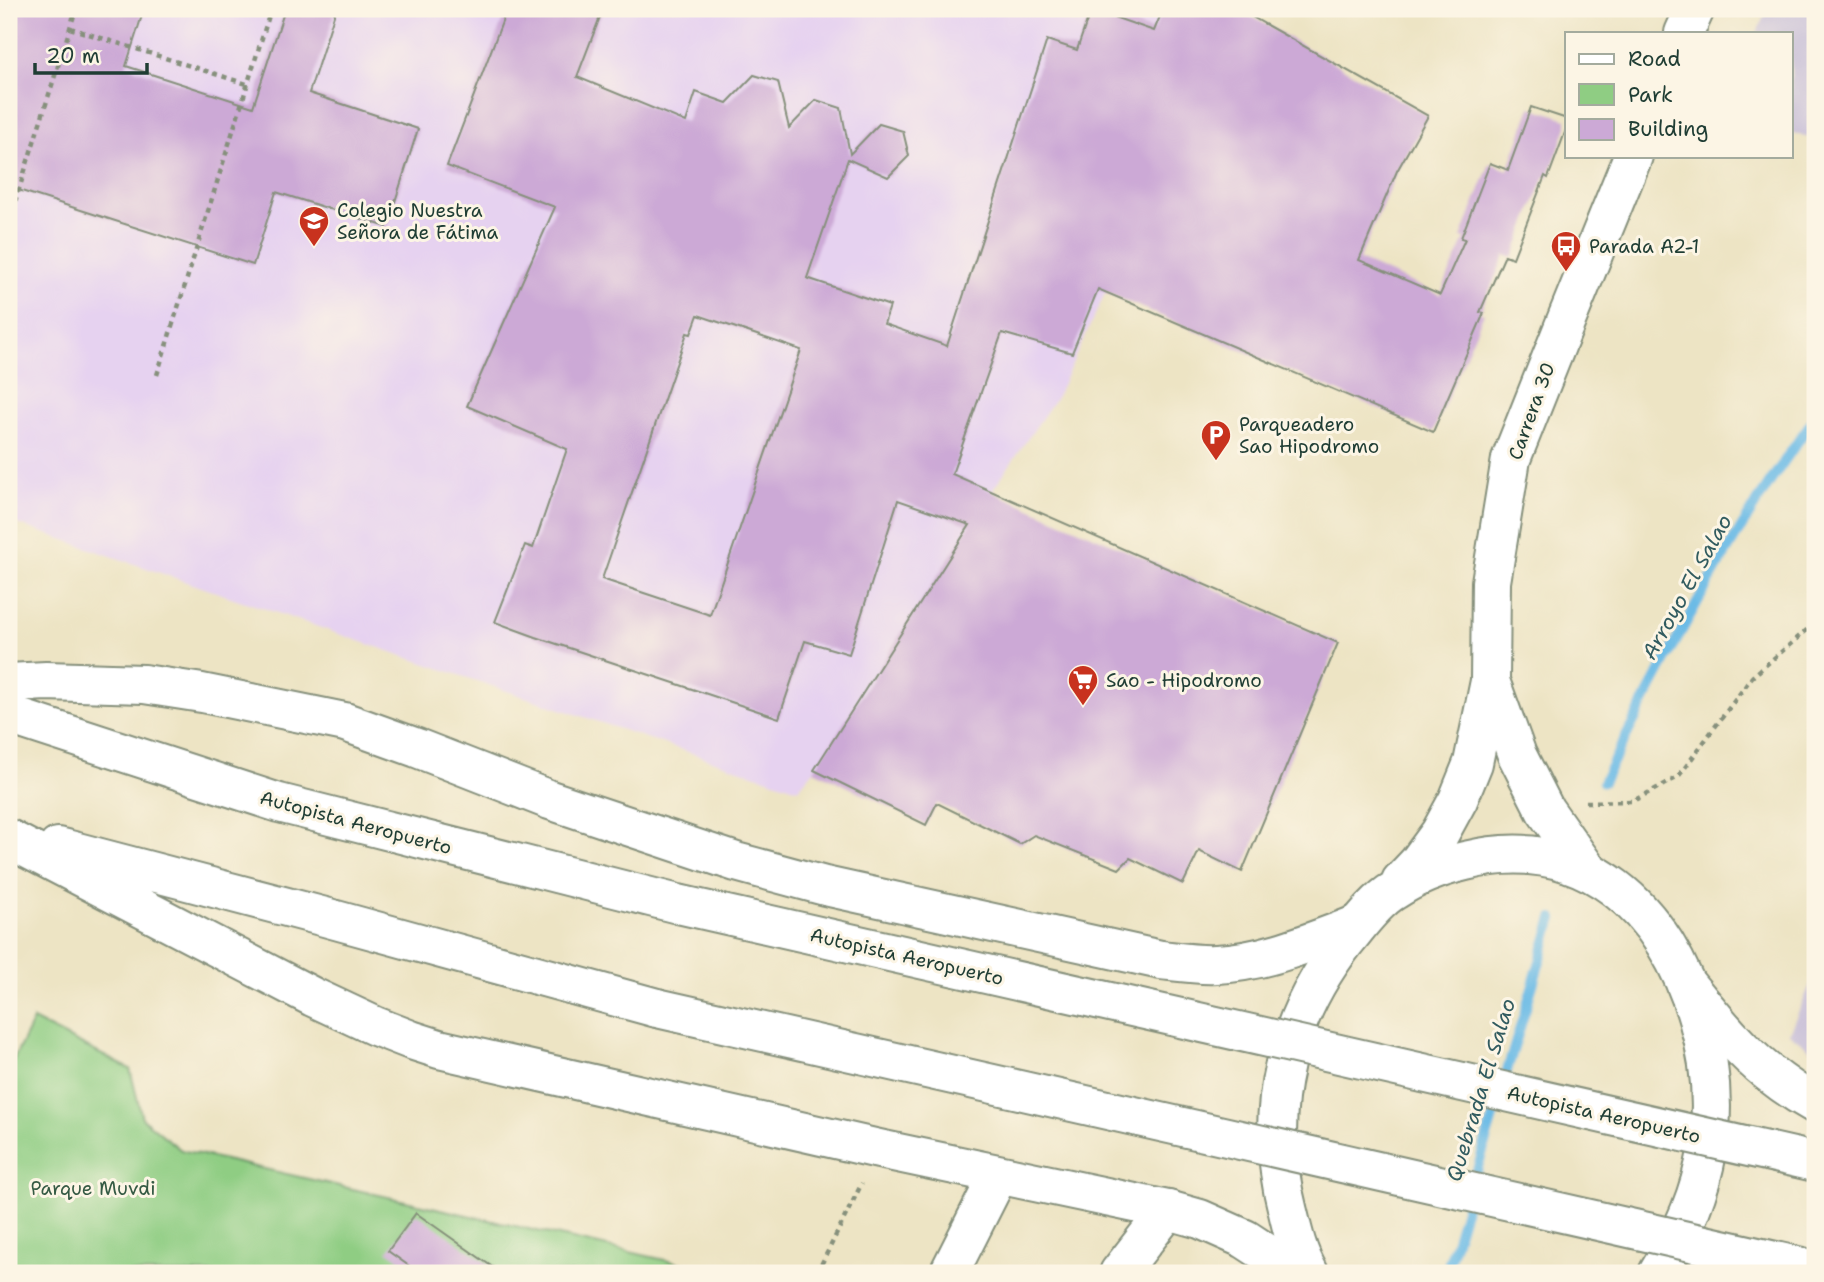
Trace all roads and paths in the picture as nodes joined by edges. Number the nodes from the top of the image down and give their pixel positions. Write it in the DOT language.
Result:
graph roads {
  1 [pos="76,9"];
  2 [pos="271,9"];
  3 [pos="1695,9"];
  4 [pos="70,27"];
  5 [pos="1684,32"];
  6 [pos="247,84"];
  7 [pos="1632,158"];
  8 [pos="9,221"];
  9 [pos="157,375"];
  10 [pos="1815,623"];
  11 [pos="1490,681"];
  12 [pos="9,683"];
  13 [pos="9,715"];
  14 [pos="1545,810"];
  15 [pos="9,837"];
  16 [pos="1588,871"];
  17 [pos="1392,891"];
  18 [pos="1359,924"];
  19 [pos="1686,984"];
  20 [pos="1815,1104"];
  21 [pos="879,1149"];
  22 [pos="1815,1162"];
  23 [pos="998,1176"];
  24 [pos="1168,1210"];
  25 [pos="1815,1270"];
  26 [pos="817,1273"];
  27 [pos="948,1273"];
  28 [pos="1119,1273"];
  29 [pos="1297,1273"];
  30 [pos="1309,1273"];
  31 [pos="1658,1273"];
  1 -- 4 [label="path"];
  2 -- 6 [label="path"];
  3 -- 5 [label="main road"];
  4 -- 6 [label="path"];
  4 -- 8 [label="path"];
  6 -- 9 [label="path"];
  7 -- 11 [label="main road, Carrera 30"];
  10 -- 14 [label="path"];
  11 -- 14 [label="main road, Carrera 30"];
  11 -- 17 [label="main road, Carrera 30"];
  12 -- 18 [label="main road"];
  13 -- 22 [label="main road, Autopista Aeropuerto, bridge"];
  14 -- 16 [label="main road, Carrera 30"];
  15 -- 21 [label="main road"];
  15 -- 25 [label="main road, bridge"];
  16 -- 17 [label="main road"];
  16 -- 19 [label="main road"];
  17 -- 18 [label="main road, Carrera 30"];
  18 -- 30 [label="main road, Carrera 30"];
  19 -- 20 [label="main road"];
  19 -- 31 [label="main road"];
  21 -- 23 [label="main road"];
  21 -- 26 [label="path"];
  23 -- 24 [label="main road"];
  23 -- 27 [label="main road"];
  24 -- 28 [label="main road"];
  24 -- 29 [label="main road"];
}
